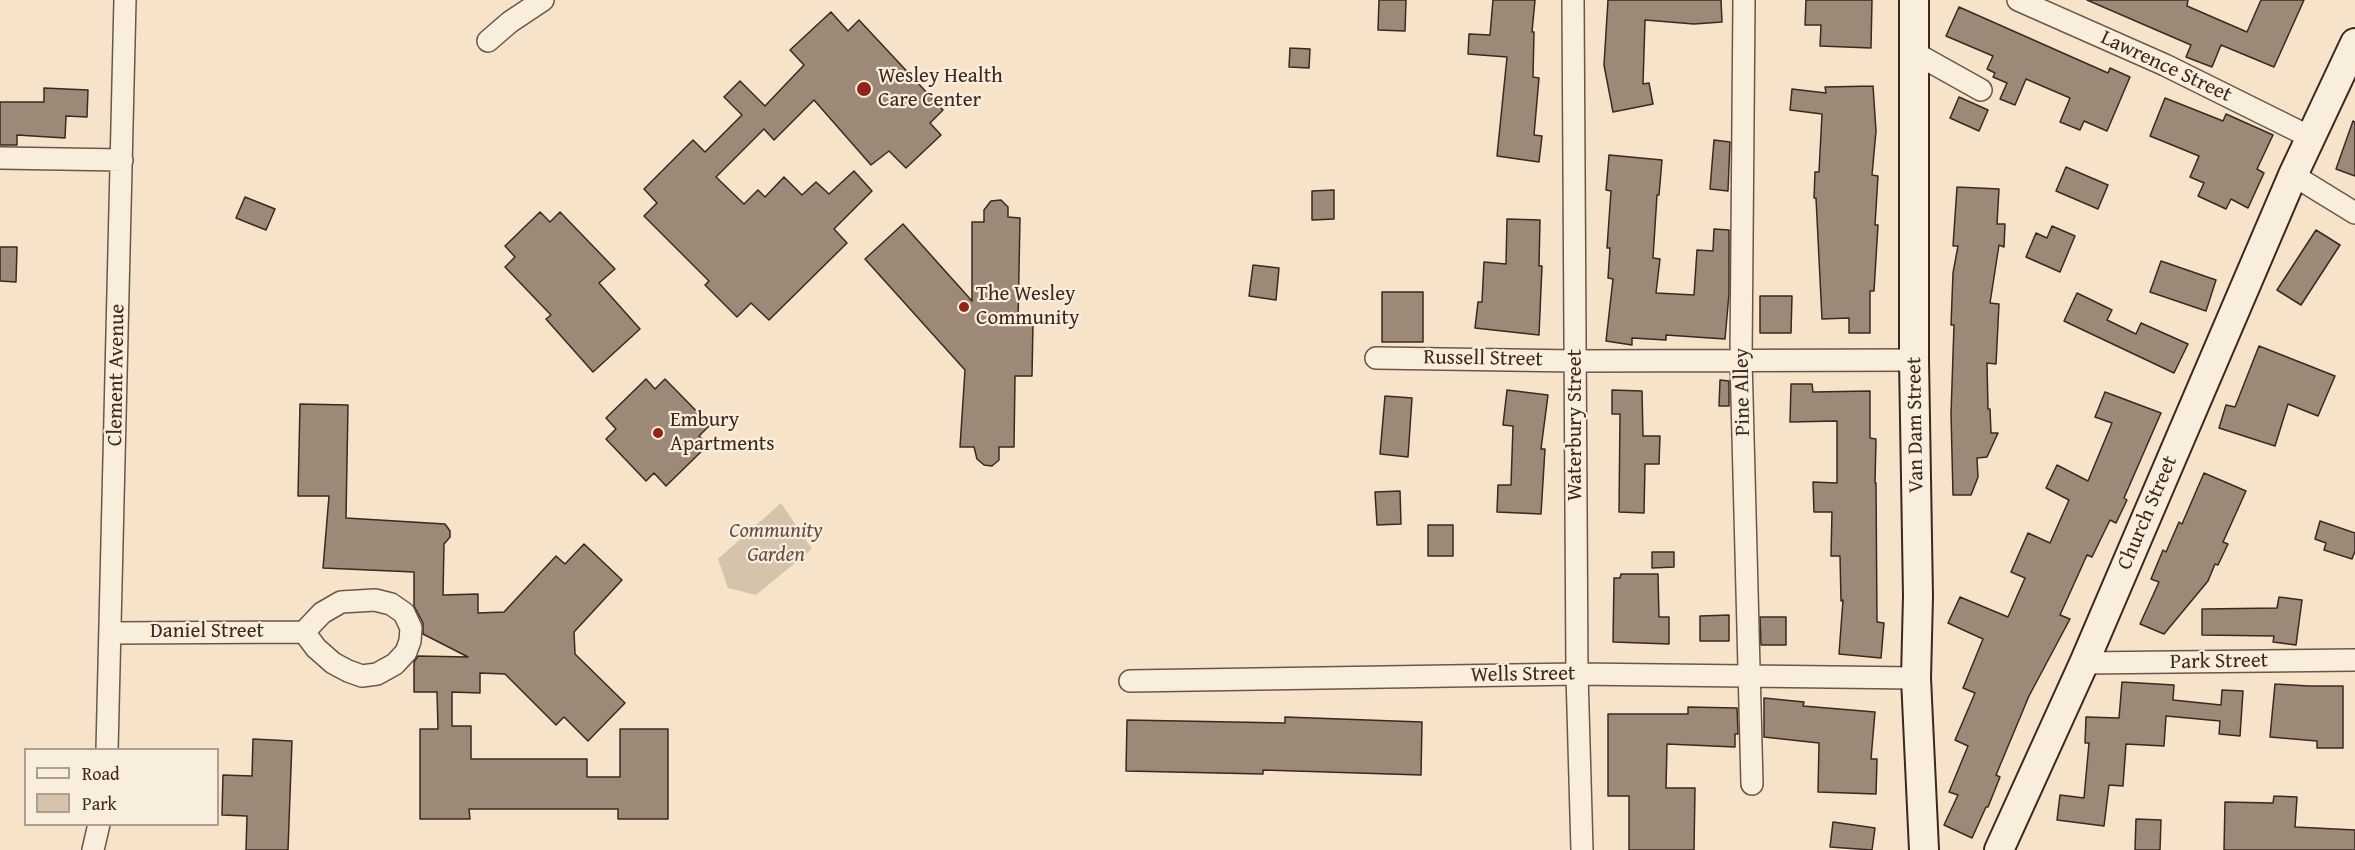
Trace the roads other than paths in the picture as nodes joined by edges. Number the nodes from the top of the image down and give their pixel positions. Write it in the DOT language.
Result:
graph roads {
  1 [pos="125,0"];
  2 [pos="543,0"];
  3 [pos="1573,0"];
  4 [pos="1744,0"];
  5 [pos="1914,0"];
  6 [pos="2031,3"];
  7 [pos="488,40"];
  8 [pos="2355,43"];
  9 [pos="1913,52"];
  10 [pos="1981,90"];
  11 [pos="2312,138"];
  12 [pos="0,158"];
  13 [pos="122,160"];
  14 [pos="2294,175"];
  15 [pos="2355,213"];
  16 [pos="1376,358"];
  17 [pos="1741,359"];
  18 [pos="1576,360"];
  19 [pos="1914,360"];
  20 [pos="304,632"];
  21 [pos="111,633"];
  22 [pos="2355,660"];
  23 [pos="2084,663"];
  24 [pos="1576,674"];
  25 [pos="1750,675"];
  26 [pos="1916,678"];
  27 [pos="1130,681"];
  28 [pos="107,748"];
  29 [pos="1752,784"];
  30 [pos="99,826"];
  31 [pos="93,850"];
  32 [pos="1581,850"];
  33 [pos="1924,850"];
  34 [pos="1999,850"];
  1 -- 13 [label="street, Clement Avenue"];
  2 -- 7 [label="street"];
  3 -- 18 [label="street, Waterbury Street"];
  4 -- 17 [label="street, Pine Alley"];
  5 -- 9 [label="main road, Van Dam Street"];
  6 -- 11 [label="street, Lawrence Street"];
  8 -- 11 [label="main road"];
  9 -- 10 [label="street"];
  9 -- 19 [label="main road, Van Dam Street"];
  11 -- 14 [label="main road, Church Street"];
  12 -- 13 [label="street"];
  13 -- 21 [label="street, Clement Avenue"];
  14 -- 15 [label="street"];
  14 -- 23 [label="main road, Church Street"];
  16 -- 18 [label="street, Russell Street"];
  17 -- 18 [label="street, Russell Street"];
  17 -- 19 [label="street, Russell Street"];
  17 -- 25 [label="street, Pine Alley"];
  18 -- 24 [label="street, Waterbury Street"];
  19 -- 26 [label="main road, Van Dam Street"];
  20 -- 20 [label="street"];
  20 -- 21 [label="street, Daniel Street"];
  21 -- 28 [label="street, Clement Avenue"];
  22 -- 23 [label="street, Park Street"];
  23 -- 34 [label="main road, Church Street"];
  24 -- 25 [label="street, Wells Street"];
  24 -- 27 [label="street, Wells Street"];
  24 -- 32 [label="street, Waterbury Street"];
  25 -- 26 [label="street, Wells Street"];
  25 -- 29 [label="street, Pine Alley"];
  26 -- 33 [label="main road, Van Dam Street"];
  30 -- 31 [label="street"];
}
